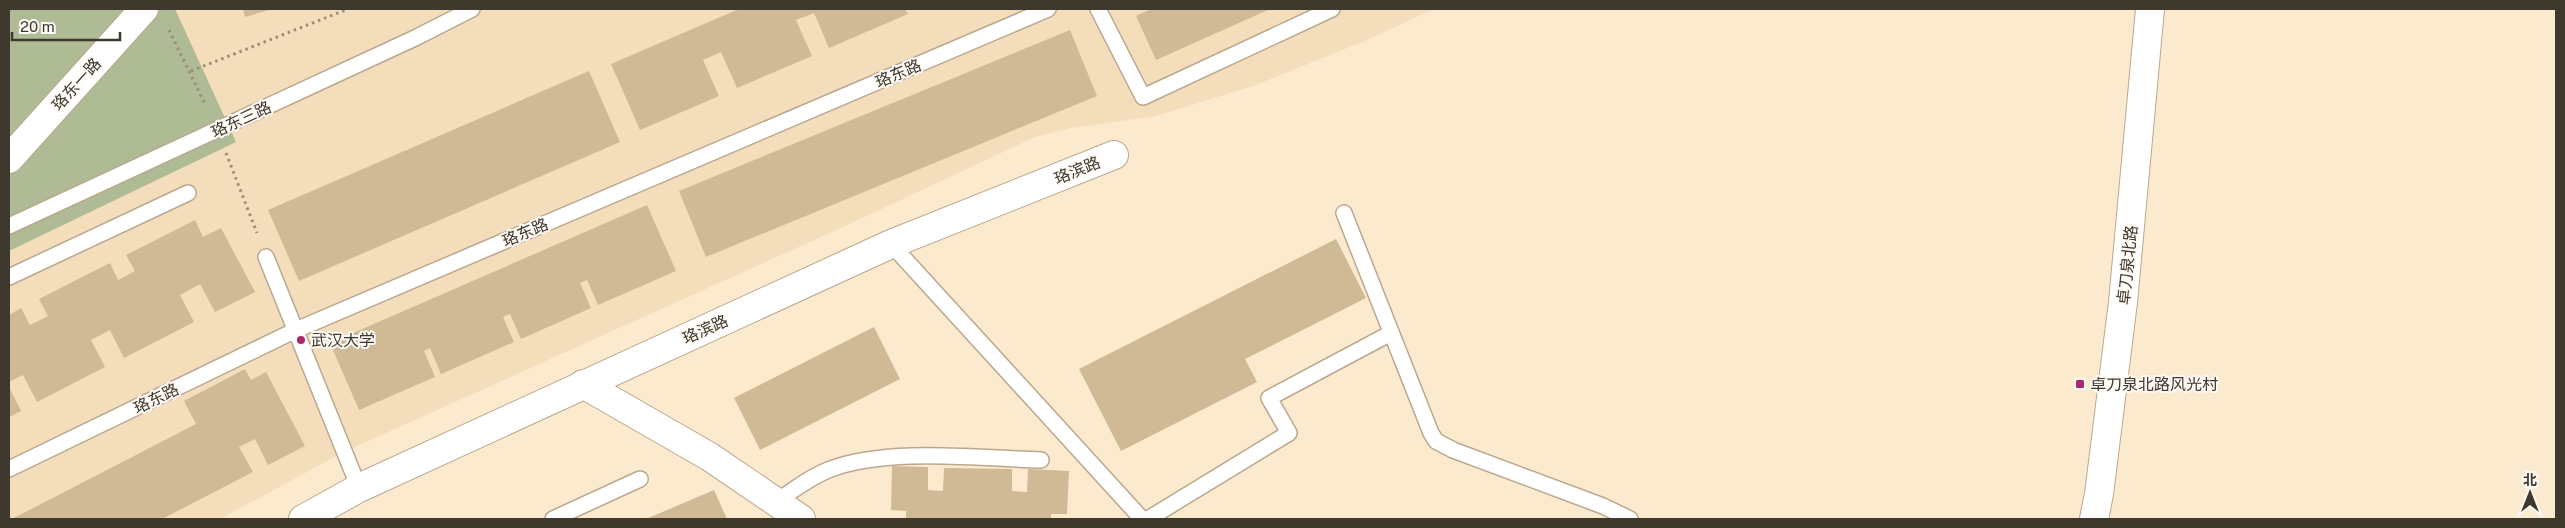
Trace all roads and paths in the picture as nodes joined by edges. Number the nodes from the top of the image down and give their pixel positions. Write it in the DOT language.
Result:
graph roads {
  1 [pos="144,9"];
  2 [pos="348,9"];
  3 [pos="472,9"];
  4 [pos="1048,9"];
  5 [pos="1098,9"];
  6 [pos="1332,9"];
  7 [pos="2150,9"];
  8 [pos="191,71"];
  9 [pos="1114,155"];
  10 [pos="9,159"];
  11 [pos="188,193"];
  12 [pos="1344,213"];
  13 [pos="9,226"];
  14 [pos="891,244"];
  15 [pos="266,257"];
  16 [pos="9,276"];
  17 [pos="296,330"];
  18 [pos="1391,332"];
  19 [pos="583,384"];
  20 [pos="1041,460"];
  21 [pos="9,469"];
  22 [pos="640,479"];
  23 [pos="359,488"];
  24 [pos="792,514"];
  25 [pos="310,517"];
  26 [pos="553,519"];
  27 [pos="1142,519"];
  28 [pos="1148,519"];
  29 [pos="1630,519"];
  30 [pos="2094,519"];
  1 -- 10 [label="street, 珞东一路"];
  2 -- 8 [label="path"];
  3 -- 13 [label="lane, 珞东三路"];
  4 -- 17 [label="lane, 珞东路"];
  5 -- 6 [label="lane"];
  7 -- 30 [label="street, 卓刀泉北路"];
  9 -- 14 [label="street, 珞滨路"];
  11 -- 16 [label="lane"];
  12 -- 18 [label="lane"];
  14 -- 19 [label="street, 珞滨路"];
  14 -- 27 [label="lane"];
  15 -- 17 [label="lane"];
  17 -- 21 [label="lane, 珞东路"];
  17 -- 23 [label="lane"];
  18 -- 28 [label="lane"];
  18 -- 29 [label="lane"];
  19 -- 23 [label="street, 珞滨路"];
  19 -- 24 [label="street"];
  20 -- 24 [label="lane"];
  22 -- 26 [label="lane"];
  23 -- 25 [label="street, 珞滨路"];
}
